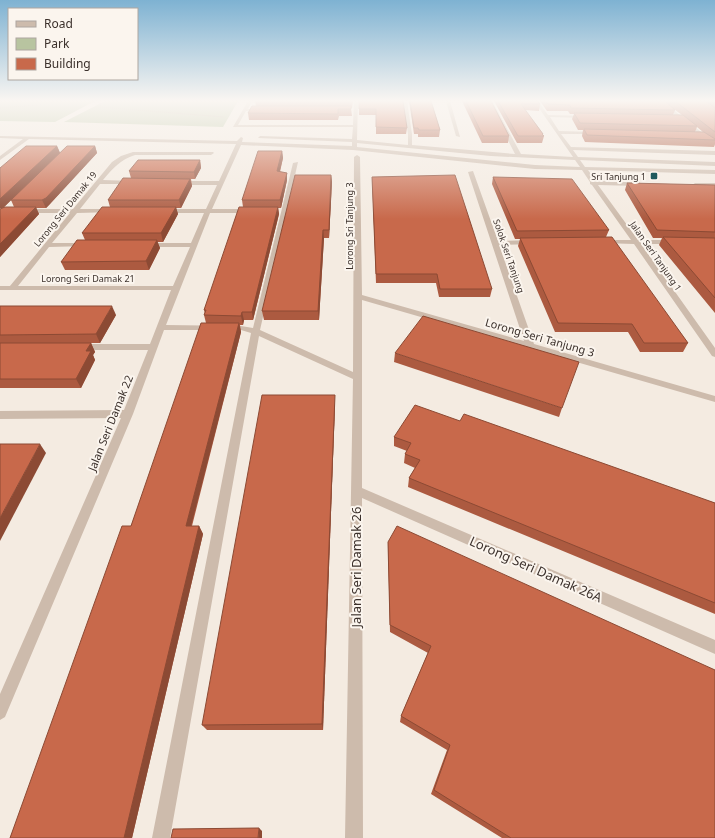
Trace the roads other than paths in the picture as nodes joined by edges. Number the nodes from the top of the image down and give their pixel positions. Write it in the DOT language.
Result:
graph roads {
  1 [pos="24,140"];
  2 [pos="238,140"];
  3 [pos="252,140"];
  4 [pos="332,140"];
  5 [pos="410,140"];
  6 [pos="511,140"];
  7 [pos="564,140"];
  8 [pos="354,141"];
  9 [pos="410,146"];
  10 [pos="354,148"];
  11 [pos="570,148"];
  12 [pos="0,149"];
  13 [pos="12,149"];
  14 [pos="211,153"];
  15 [pos="715,153"];
  16 [pos="520,156"];
  17 [pos="357,157"];
  18 [pos="0,158"];
  19 [pos="578,159"];
  20 [pos="296,163"];
  21 [pos="715,164"];
  22 [pos="583,168"];
  23 [pos="471,172"];
  24 [pos="715,172"];
  25 [pos="99,182"];
  26 [pos="137,183"];
  27 [pos="175,183"];
  28 [pos="221,183"];
  29 [pos="592,183"];
  30 [pos="646,184"];
  31 [pos="692,185"];
  32 [pos="715,185"];
  33 [pos="11,206"];
  34 [pos="3,211"];
  35 [pos="75,211"];
  36 [pos="122,211"];
  37 [pos="153,211"];
  38 [pos="208,211"];
  39 [pos="254,211"];
  40 [pos="0,217"];
  41 [pos="636,241"];
  42 [pos="542,242"];
  43 [pos="596,242"];
  44 [pos="683,242"];
  45 [pos="495,243"];
  46 [pos="48,245"];
  47 [pos="94,245"];
  48 [pos="140,245"];
  49 [pos="194,245"];
  50 [pos="0,288"];
  51 [pos="12,288"];
  52 [pos="176,288"];
  53 [pos="358,296"];
  54 [pos="161,327"];
  55 [pos="256,331"];
  56 [pos="530,346"];
  57 [pos="154,347"];
  58 [pos="69,348"];
  59 [pos="715,354"];
  60 [pos="356,378"];
  61 [pos="715,399"];
  62 [pos="128,414"];
  63 [pos="0,415"];
  64 [pos="357,491"];
  65 [pos="715,647"];
  66 [pos="0,712"];
  67 [pos="357,836"];
  68 [pos="161,838"];
  1 -- 13 [label="street"];
  2 -- 28 [label="street, Jalan Seri Damak 22"];
  3 -- 10 [label="street"];
  4 -- 8 [label="street"];
  5 -- 9 [label="street"];
  6 -- 16 [label="street"];
  7 -- 11 [label="street, Jalan Seri Tanjung 1"];
  8 -- 9 [label="street"];
  8 -- 10 [label="street"];
  9 -- 16 [label="street"];
  10 -- 22 [label="street"];
  11 -- 15 [label="street"];
  11 -- 19 [label="street, Jalan Seri Tanjung 1"];
  12 -- 13 [label="street"];
  13 -- 18 [label="street"];
  14 -- 25 [label="street, Lorong Seri Damak 19"];
  16 -- 19 [label="street"];
  17 -- 53 [label="street, Lorong Sri Tanjung 3"];
  19 -- 21 [label="street"];
  19 -- 22 [label="street, Jalan Seri Tanjung 1"];
  20 -- 55 [label="street"];
  22 -- 24 [label="street"];
  22 -- 29 [label="street, Jalan Seri Tanjung 1"];
  23 -- 45 [label="street, Solok Seri Tanjung"];
  25 -- 26 [label="street"];
  25 -- 35 [label="street, Lorong Seri Damak 19"];
  27 -- 28 [label="street"];
  28 -- 38 [label="street, Jalan Seri Damak 22"];
  29 -- 30 [label="street"];
  29 -- 41 [label="street, Jalan Seri Tanjung 1"];
  31 -- 32 [label="street"];
  33 -- 34 [label="street"];
  34 -- 35 [label="street"];
  34 -- 40 [label="street"];
  35 -- 36 [label="street"];
  35 -- 46 [label="street, Lorong Seri Damak 19"];
  37 -- 38 [label="street"];
  38 -- 39 [label="street"];
  38 -- 49 [label="street, Jalan Seri Damak 22"];
  41 -- 43 [label="street"];
  41 -- 44 [label="street"];
  41 -- 59 [label="street, Jalan Seri Tanjung 1"];
  42 -- 45 [label="street"];
  45 -- 56 [label="street, Solok Seri Tanjung"];
  46 -- 47 [label="street"];
  46 -- 51 [label="street, Lorong Seri Damak 19"];
  48 -- 49 [label="street"];
  49 -- 52 [label="street, Jalan Seri Damak 22"];
  50 -- 51 [label="street, Lorong Seri Damak 21"];
  51 -- 52 [label="street, Lorong Seri Damak 21"];
  52 -- 54 [label="street, Jalan Seri Damak 22"];
  53 -- 56 [label="street, Lorong Seri Tanjung 3"];
  53 -- 60 [label="street, Jalan Seri Damak 26"];
  54 -- 55 [label="street"];
  54 -- 57 [label="street, Jalan Seri Damak 22"];
  55 -- 60 [label="street"];
  55 -- 68 [label="street"];
  56 -- 61 [label="street, Lorong Seri Tanjung 3"];
  57 -- 58 [label="street"];
  57 -- 62 [label="street, Jalan Seri Damak 22"];
  60 -- 64 [label="street, Jalan Seri Damak 26"];
  62 -- 63 [label="street"];
  62 -- 66 [label="street, Jalan Seri Damak 22"];
  64 -- 65 [label="street, Lorong Seri Damak 26A"];
  64 -- 67 [label="street, Jalan Seri Damak 26"];
}
